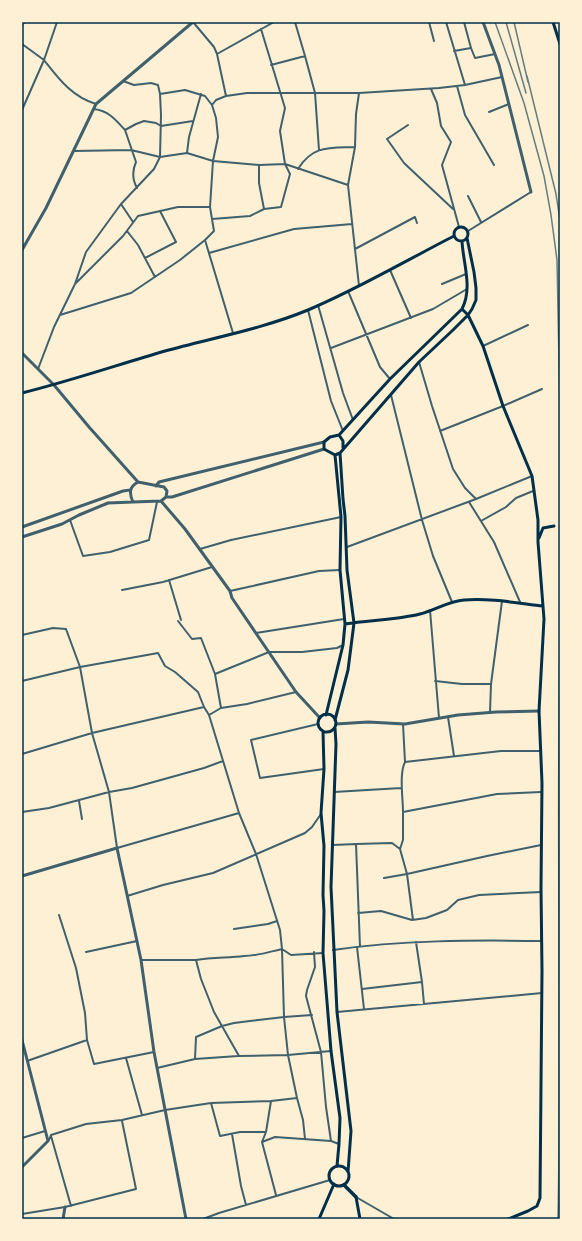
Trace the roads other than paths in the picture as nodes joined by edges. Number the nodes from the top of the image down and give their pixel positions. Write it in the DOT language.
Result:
graph roads {
  1 [pos="57,22"];
  2 [pos="193,22"];
  3 [pos="274,22"];
  4 [pos="295,22"];
  5 [pos="429,22"];
  6 [pos="446,22"];
  7 [pos="464,22"];
  8 [pos="483,22"];
  9 [pos="553,22"];
  10 [pos="261,29"];
  11 [pos="434,41"];
  12 [pos="22,44"];
  13 [pos="560,44"];
  14 [pos="471,48"];
  15 [pos="454,51"];
  16 [pos="217,54"];
  17 [pos="495,54"];
  18 [pos="305,56"];
  19 [pos="44,60"];
  20 [pos="271,65"];
  21 [pos="502,77"];
  22 [pos="123,81"];
  23 [pos="465,85"];
  24 [pos="457,86"];
  25 [pos="431,89"];
  26 [pos="315,93"];
  27 [pos="359,93"];
  28 [pos="160,94"];
  29 [pos="201,94"];
  30 [pos="280,94"];
  31 [pos="226,96"];
  32 [pos="96,104"];
  33 [pos="509,104"];
  34 [pos="212,105"];
  35 [pos="94,109"];
  36 [pos="22,110"];
  37 [pos="490,112"];
  38 [pos="193,121"];
  39 [pos="408,125"];
  40 [pos="161,126"];
  41 [pos="125,130"];
  42 [pos="355,147"];
  43 [pos="132,150"];
  44 [pos="319,150"];
  45 [pos="73,151"];
  46 [pos="187,154"];
  47 [pos="160,156"];
  48 [pos="213,161"];
  49 [pos="285,164"];
  50 [pos="259,165"];
  51 [pos="494,166"];
  52 [pos="298,169"];
  53 [pos="348,185"];
  54 [pos="137,188"];
  55 [pos="531,192"];
  56 [pos="468,196"];
  57 [pos="121,204"];
  58 [pos="210,207"];
  59 [pos="264,208"];
  60 [pos="454,210"];
  61 [pos="160,211"];
  62 [pos="212,219"];
  63 [pos="133,222"];
  64 [pos="481,222"];
  65 [pos="417,223"];
  66 [pos="352,224"];
  67 [pos="459,227"];
  68 [pos="127,231"];
  69 [pos="468,231"];
  70 [pos="454,236"];
  71 [pos="467,238"];
  72 [pos="205,240"];
  73 [pos="462,241"];
  74 [pos="355,249"];
  75 [pos="22,250"];
  76 [pos="209,253"];
  77 [pos="145,258"];
  78 [pos="390,269"];
  79 [pos="466,274"];
  80 [pos="155,277"];
  81 [pos="75,284"];
  82 [pos="442,284"];
  83 [pos="359,286"];
  84 [pos="467,289"];
  85 [pos="348,291"];
  86 [pos="318,305"];
  87 [pos="462,308"];
  88 [pos="308,310"];
  89 [pos="468,315"];
  90 [pos="59,316"];
  91 [pos="411,318"];
  92 [pos="528,325"];
  93 [pos="232,333"];
  94 [pos="366,335"];
  95 [pos="483,346"];
  96 [pos="330,348"];
  97 [pos="22,353"];
  98 [pos="419,362"];
  99 [pos="38,370"];
  100 [pos="390,379"];
  101 [pos="54,385"];
  102 [pos="542,390"];
  103 [pos="22,393"];
  104 [pos="390,394"];
  105 [pos="504,406"];
  106 [pos="353,420"];
  107 [pos="343,431"];
  108 [pos="440,431"];
  109 [pos="339,435"];
  110 [pos="324,442"];
  111 [pos="343,448"];
  112 [pos="324,449"];
  113 [pos="340,452"];
  114 [pos="335,455"];
  115 [pos="532,476"];
  116 [pos="138,482"];
  117 [pos="156,486"];
  118 [pos="130,490"];
  119 [pos="534,491"];
  120 [pos="166,497"];
  121 [pos="476,499"];
  122 [pos="133,502"];
  123 [pos="159,502"];
  124 [pos="470,502"];
  125 [pos="341,517"];
  126 [pos="70,520"];
  127 [pos="422,520"];
  128 [pos="481,521"];
  129 [pos="554,526"];
  130 [pos="22,527"];
  131 [pos="22,537"];
  132 [pos="538,542"];
  133 [pos="347,547"];
  134 [pos="200,549"];
  135 [pos="212,567"];
  136 [pos="340,570"];
  137 [pos="169,580"];
  138 [pos="122,590"];
  139 [pos="230,591"];
  140 [pos="502,601"];
  141 [pos="452,602"];
  142 [pos="520,603"];
  143 [pos="543,606"];
  144 [pos="430,610"];
  145 [pos="345,619"];
  146 [pos="181,620"];
  147 [pos="178,621"];
  148 [pos="354,623"];
  149 [pos="345,624"];
  150 [pos="256,633"];
  151 [pos="22,636"];
  152 [pos="343,645"];
  153 [pos="269,652"];
  154 [pos="80,667"];
  155 [pos="215,674"];
  156 [pos="22,681"];
  157 [pos="436,681"];
  158 [pos="492,684"];
  159 [pos="296,692"];
  160 [pos="204,707"];
  161 [pos="220,708"];
  162 [pos="539,711"];
  163 [pos="490,712"];
  164 [pos="209,715"];
  165 [pos="326,715"];
  166 [pos="448,717"];
  167 [pos="320,718"];
  168 [pos="440,718"];
  169 [pos="335,720"];
  170 [pos="318,724"];
  171 [pos="336,724"];
  172 [pos="403,724"];
  173 [pos="335,728"];
  174 [pos="324,731"];
  175 [pos="92,732"];
  176 [pos="541,751"];
  177 [pos="22,754"];
  178 [pos="454,756"];
  179 [pos="223,761"];
  180 [pos="405,762"];
  181 [pos="324,768"];
  182 [pos="401,788"];
  183 [pos="108,792"];
  184 [pos="334,792"];
  185 [pos="542,792"];
  186 [pos="79,801"];
  187 [pos="22,812"];
  188 [pos="403,812"];
  189 [pos="239,813"];
  190 [pos="321,813"];
  191 [pos="82,820"];
  192 [pos="356,844"];
  193 [pos="333,845"];
  194 [pos="542,845"];
  195 [pos="117,848"];
  196 [pos="400,848"];
  197 [pos="256,854"];
  198 [pos="407,874"];
  199 [pos="22,876"];
  200 [pos="384,878"];
  201 [pos="541,892"];
  202 [pos="127,896"];
  203 [pos="358,913"];
  204 [pos="59,915"];
  205 [pos="413,920"];
  206 [pos="277,921"];
  207 [pos="234,929"];
  208 [pos="542,940"];
  209 [pos="137,941"];
  210 [pos="416,942"];
  211 [pos="358,947"];
  212 [pos="282,949"];
  213 [pos="333,950"];
  214 [pos="86,952"];
  215 [pos="314,952"];
  216 [pos="323,953"];
  217 [pos="142,960"];
  218 [pos="196,960"];
  219 [pos="422,982"];
  220 [pos="362,989"];
  221 [pos="542,993"];
  222 [pos="424,1004"];
  223 [pos="364,1009"];
  224 [pos="337,1012"];
  225 [pos="312,1015"];
  226 [pos="284,1017"];
  227 [pos="222,1026"];
  228 [pos="22,1040"];
  229 [pos="87,1040"];
  230 [pos="331,1051"];
  231 [pos="154,1052"];
  232 [pos="321,1052"];
  233 [pos="288,1055"];
  234 [pos="239,1056"];
  235 [pos="22,1058"];
  236 [pos="126,1058"];
  237 [pos="27,1059"];
  238 [pos="195,1059"];
  239 [pos="157,1068"];
  240 [pos="297,1098"];
  241 [pos="271,1101"];
  242 [pos="211,1103"];
  243 [pos="166,1110"];
  244 [pos="142,1115"];
  245 [pos="122,1120"];
  246 [pos="45,1131"];
  247 [pos="266,1132"];
  248 [pos="232,1134"];
  249 [pos="51,1135"];
  250 [pos="22,1138"];
  251 [pos="305,1139"];
  252 [pos="331,1141"];
  253 [pos="48,1142"];
  254 [pos="262,1142"];
  255 [pos="339,1144"];
  256 [pos="337,1166"];
  257 [pos="22,1167"];
  258 [pos="348,1172"];
  259 [pos="330,1180"];
  260 [pos="334,1184"];
  261 [pos="344,1184"];
  262 [pos="276,1195"];
  263 [pos="356,1197"];
  264 [pos="246,1205"];
  265 [pos="71,1206"];
  266 [pos="65,1207"];
  267 [pos="22,1214"];
  268 [pos="63,1219"];
  269 [pos="186,1219"];
  270 [pos="203,1219"];
  271 [pos="319,1219"];
  272 [pos="360,1219"];
  273 [pos="394,1219"];
  274 [pos="508,1219"];
  1 -- 19 [label="street"];
  2 -- 16 [label="street"];
  2 -- 22 [label="street"];
  3 -- 10 [label="street"];
  4 -- 18 [label="street"];
  5 -- 11 [label="street"];
  6 -- 15 [label="street"];
  7 -- 14 [label="street"];
  8 -- 17 [label="street"];
  9 -- 13 [label="main road"];
  10 -- 16 [label="street"];
  10 -- 20 [label="street"];
  12 -- 19 [label="street"];
  14 -- 15 [label="street"];
  14 -- 17 [label="street"];
  15 -- 23 [label="street"];
  16 -- 31 [label="street"];
  17 -- 21 [label="street"];
  18 -- 20 [label="street"];
  18 -- 26 [label="street"];
  19 -- 32 [label="street"];
  19 -- 36 [label="street"];
  20 -- 30 [label="street"];
  21 -- 23 [label="street"];
  21 -- 33 [label="street"];
  22 -- 28 [label="street"];
  22 -- 32 [label="street"];
  23 -- 24 [label="street"];
  24 -- 25 [label="street"];
  24 -- 51 [label="street"];
  25 -- 27 [label="street"];
  25 -- 60 [label="street"];
  26 -- 27 [label="street"];
  26 -- 30 [label="street"];
  26 -- 44 [label="street"];
  27 -- 42 [label="street"];
  28 -- 29 [label="street"];
  28 -- 40 [label="street"];
  29 -- 34 [label="street"];
  29 -- 38 [label="street"];
  30 -- 31 [label="street"];
  30 -- 49 [label="street"];
  31 -- 34 [label="street"];
  32 -- 35 [label="street"];
  33 -- 37 [label="street"];
  33 -- 55 [label="street"];
  34 -- 48 [label="street"];
  35 -- 41 [label="street"];
  35 -- 45 [label="street"];
  38 -- 40 [label="street"];
  38 -- 46 [label="street"];
  39 -- 60 [label="street"];
  40 -- 41 [label="street"];
  40 -- 47 [label="street"];
  41 -- 43 [label="street"];
  42 -- 44 [label="street"];
  42 -- 53 [label="street"];
  43 -- 45 [label="street"];
  43 -- 47 [label="street"];
  43 -- 54 [label="street"];
  44 -- 52 [label="street"];
  45 -- 75 [label="street"];
  46 -- 47 [label="street"];
  46 -- 48 [label="street"];
  47 -- 54 [label="street"];
  48 -- 50 [label="street"];
  48 -- 58 [label="street"];
  49 -- 50 [label="street"];
  49 -- 52 [label="street"];
  49 -- 59 [label="street"];
  50 -- 59 [label="street"];
  52 -- 53 [label="street"];
  53 -- 66 [label="street"];
  54 -- 57 [label="street"];
  55 -- 64 [label="street"];
  56 -- 64 [label="street"];
  57 -- 63 [label="street"];
  57 -- 81 [label="street"];
  58 -- 61 [label="street"];
  58 -- 62 [label="street"];
  59 -- 62 [label="street"];
  60 -- 67 [label="street"];
  61 -- 63 [label="street"];
  61 -- 77 [label="street"];
  62 -- 72 [label="street"];
  63 -- 68 [label="street"];
  64 -- 69 [label="street"];
  65 -- 74 [label="street"];
  66 -- 74 [label="street"];
  66 -- 76 [label="street"];
  67 -- 69 [label="main road"];
  67 -- 70 [label="main road"];
  68 -- 77 [label="street"];
  68 -- 81 [label="street"];
  69 -- 71 [label="main road"];
  70 -- 73 [label="main road"];
  70 -- 78 [label="main road"];
  71 -- 73 [label="main road"];
  71 -- 89 [label="main road"];
  72 -- 76 [label="street"];
  72 -- 80 [label="street"];
  73 -- 79 [label="main road"];
  74 -- 83 [label="street"];
  76 -- 93 [label="street"];
  77 -- 80 [label="street"];
  78 -- 83 [label="main road"];
  78 -- 91 [label="street"];
  79 -- 82 [label="street"];
  79 -- 84 [label="main road"];
  80 -- 90 [label="street"];
  81 -- 90 [label="street"];
  83 -- 85 [label="main road"];
  84 -- 87 [label="main road"];
  84 -- 91 [label="street"];
  85 -- 86 [label="main road"];
  85 -- 94 [label="street"];
  86 -- 88 [label="main road"];
  86 -- 96 [label="street"];
  87 -- 89 [label="main road"];
  87 -- 100 [label="main road"];
  88 -- 93 [label="main road"];
  88 -- 107 [label="street"];
  89 -- 95 [label="main road"];
  89 -- 98 [label="main road"];
  90 -- 99 [label="street"];
  91 -- 94 [label="street"];
  92 -- 95 [label="street"];
  93 -- 101 [label="main road"];
  94 -- 96 [label="street"];
  94 -- 100 [label="street"];
  95 -- 105 [label="main road"];
  96 -- 106 [label="street"];
  97 -- 99 [label="street"];
  98 -- 104 [label="main road"];
  98 -- 108 [label="street"];
  99 -- 101 [label="street"];
  100 -- 106 [label="main road"];
  101 -- 103 [label="main road"];
  101 -- 116 [label="street"];
  102 -- 105 [label="street"];
  104 -- 111 [label="main road"];
  104 -- 127 [label="street"];
  105 -- 108 [label="street"];
  105 -- 115 [label="main road"];
  106 -- 107 [label="main road"];
  107 -- 109 [label="main road"];
  108 -- 121 [label="street"];
  109 -- 110 [label="main road"];
  109 -- 111 [label="main road"];
  110 -- 112 [label="main road"];
  110 -- 117 [label="street"];
  111 -- 113 [label="main road"];
  112 -- 114 [label="main road"];
  112 -- 120 [label="street"];
  113 -- 114 [label="main road"];
  113 -- 133 [label="main road"];
  114 -- 125 [label="main road"];
  115 -- 119 [label="main road"];
  115 -- 121 [label="street"];
  116 -- 117 [label="street"];
  116 -- 118 [label="street"];
  117 -- 120 [label="street"];
  118 -- 122 [label="street"];
  118 -- 130 [label="street"];
  119 -- 128 [label="street"];
  119 -- 132 [label="main road"];
  120 -- 123 [label="street"];
  121 -- 124 [label="street"];
  122 -- 123 [label="street"];
  122 -- 126 [label="street"];
  123 -- 126 [label="street"];
  123 -- 134 [label="street"];
  124 -- 127 [label="street"];
  124 -- 128 [label="street"];
  125 -- 134 [label="street"];
  125 -- 136 [label="main road"];
  126 -- 131 [label="street"];
  127 -- 133 [label="street"];
  127 -- 141 [label="street"];
  128 -- 142 [label="street"];
  129 -- 132 [label="main road"];
  132 -- 143 [label="main road"];
  133 -- 148 [label="main road"];
  134 -- 135 [label="street"];
  135 -- 137 [label="street"];
  135 -- 139 [label="street"];
  136 -- 139 [label="street"];
  136 -- 145 [label="main road"];
  137 -- 138 [label="street"];
  137 -- 146 [label="street"];
  139 -- 150 [label="street"];
  140 -- 141 [label="main road"];
  140 -- 142 [label="main road"];
  140 -- 158 [label="street"];
  141 -- 144 [label="main road"];
  142 -- 143 [label="main road"];
  143 -- 162 [label="main road"];
  144 -- 148 [label="main road"];
  144 -- 157 [label="street"];
  145 -- 149 [label="main road"];
  145 -- 150 [label="street"];
  147 -- 155 [label="street"];
  148 -- 149 [label="main road"];
  148 -- 169 [label="main road"];
  149 -- 152 [label="main road"];
  150 -- 153 [label="street"];
  151 -- 154 [label="street"];
  152 -- 153 [label="street"];
  152 -- 165 [label="main road"];
  153 -- 155 [label="street"];
  153 -- 159 [label="street"];
  154 -- 156 [label="street"];
  154 -- 160 [label="street"];
  154 -- 175 [label="street"];
  155 -- 161 [label="street"];
  157 -- 158 [label="street"];
  157 -- 168 [label="street"];
  158 -- 163 [label="street"];
  159 -- 161 [label="street"];
  159 -- 167 [label="street"];
  160 -- 164 [label="street"];
  160 -- 175 [label="street"];
  161 -- 164 [label="street"];
  162 -- 163 [label="street"];
  162 -- 176 [label="main road"];
  163 -- 166 [label="street"];
  164 -- 179 [label="street"];
  165 -- 167 [label="main road"];
  165 -- 169 [label="main road"];
  166 -- 168 [label="street"];
  166 -- 178 [label="street"];
  167 -- 170 [label="main road"];
  168 -- 172 [label="street"];
  169 -- 171 [label="main road"];
  170 -- 174 [label="main road"];
  170 -- 181 [label="street"];
  171 -- 172 [label="street"];
  171 -- 173 [label="main road"];
  172 -- 180 [label="street"];
  173 -- 174 [label="main road"];
  173 -- 184 [label="main road"];
  174 -- 181 [label="main road"];
  175 -- 177 [label="street"];
  175 -- 183 [label="street"];
  176 -- 178 [label="street"];
  176 -- 185 [label="main road"];
  178 -- 180 [label="street"];
  179 -- 183 [label="street"];
  179 -- 189 [label="street"];
  180 -- 182 [label="street"];
  181 -- 190 [label="main road"];
  182 -- 184 [label="street"];
  182 -- 188 [label="street"];
  183 -- 186 [label="street"];
  183 -- 195 [label="street"];
  184 -- 193 [label="main road"];
  185 -- 188 [label="street"];
  185 -- 194 [label="main road"];
  186 -- 187 [label="street"];
  186 -- 191 [label="street"];
  188 -- 196 [label="street"];
  189 -- 195 [label="street"];
  189 -- 197 [label="street"];
  190 -- 197 [label="street"];
  190 -- 216 [label="main road"];
  192 -- 193 [label="street"];
  192 -- 196 [label="street"];
  192 -- 203 [label="street"];
  193 -- 213 [label="main road"];
  194 -- 198 [label="street"];
  194 -- 201 [label="main road"];
  195 -- 199 [label="street"];
  195 -- 202 [label="street"];
  196 -- 198 [label="street"];
  197 -- 202 [label="street"];
  197 -- 206 [label="street"];
  198 -- 200 [label="street"];
  198 -- 205 [label="street"];
  201 -- 205 [label="street"];
  201 -- 208 [label="main road"];
  202 -- 209 [label="street"];
  203 -- 205 [label="street"];
  203 -- 211 [label="street"];
  204 -- 229 [label="street"];
  206 -- 207 [label="street"];
  206 -- 212 [label="street"];
  208 -- 210 [label="street"];
  208 -- 221 [label="main road"];
  209 -- 214 [label="street"];
  209 -- 217 [label="street"];
  210 -- 211 [label="street"];
  210 -- 219 [label="street"];
  211 -- 213 [label="street"];
  211 -- 220 [label="street"];
  212 -- 215 [label="street"];
  212 -- 218 [label="street"];
  212 -- 226 [label="street"];
  213 -- 224 [label="main road"];
  215 -- 216 [label="street"];
  215 -- 225 [label="street"];
  216 -- 230 [label="main road"];
  217 -- 218 [label="street"];
  217 -- 231 [label="street"];
  218 -- 227 [label="street"];
  219 -- 220 [label="street"];
  219 -- 222 [label="street"];
  220 -- 223 [label="street"];
  221 -- 222 [label="street"];
  221 -- 274 [label="main road"];
  222 -- 223 [label="street"];
  223 -- 224 [label="street"];
  224 -- 258 [label="main road"];
  225 -- 226 [label="street"];
  225 -- 232 [label="street"];
  226 -- 227 [label="street"];
  226 -- 233 [label="street"];
  227 -- 234 [label="street"];
  227 -- 238 [label="street"];
  228 -- 237 [label="street"];
  229 -- 236 [label="street"];
  229 -- 237 [label="street"];
  230 -- 232 [label="street"];
  230 -- 255 [label="main road"];
  231 -- 236 [label="street"];
  231 -- 239 [label="street"];
  232 -- 233 [label="street"];
  232 -- 252 [label="street"];
  233 -- 234 [label="street"];
  233 -- 240 [label="street"];
  234 -- 238 [label="street"];
  235 -- 237 [label="street"];
  236 -- 244 [label="street"];
  237 -- 246 [label="street"];
  238 -- 239 [label="street"];
  239 -- 243 [label="street"];
  240 -- 241 [label="street"];
  240 -- 251 [label="street"];
  241 -- 242 [label="street"];
  241 -- 247 [label="street"];
  242 -- 243 [label="street"];
  242 -- 248 [label="street"];
  243 -- 244 [label="street"];
  243 -- 269 [label="street"];
  244 -- 245 [label="street"];
  245 -- 249 [label="street"];
  245 -- 265 [label="street"];
  246 -- 250 [label="street"];
  246 -- 253 [label="street"];
  247 -- 248 [label="street"];
  247 -- 254 [label="street"];
  248 -- 264 [label="street"];
  249 -- 253 [label="street"];
  249 -- 265 [label="street"];
  251 -- 252 [label="street"];
  251 -- 254 [label="street"];
  252 -- 255 [label="street"];
  253 -- 257 [label="street"];
  254 -- 262 [label="street"];
  255 -- 256 [label="main road"];
  256 -- 258 [label="main road"];
  256 -- 259 [label="main road"];
  258 -- 261 [label="main road"];
  259 -- 260 [label="main road"];
  259 -- 262 [label="street"];
  260 -- 261 [label="main road"];
  260 -- 271 [label="main road"];
  261 -- 263 [label="main road"];
  262 -- 264 [label="street"];
  263 -- 272 [label="main road"];
  263 -- 273 [label="street"];
  264 -- 270 [label="street"];
  265 -- 266 [label="street"];
  266 -- 267 [label="street"];
  266 -- 268 [label="street"];
}
